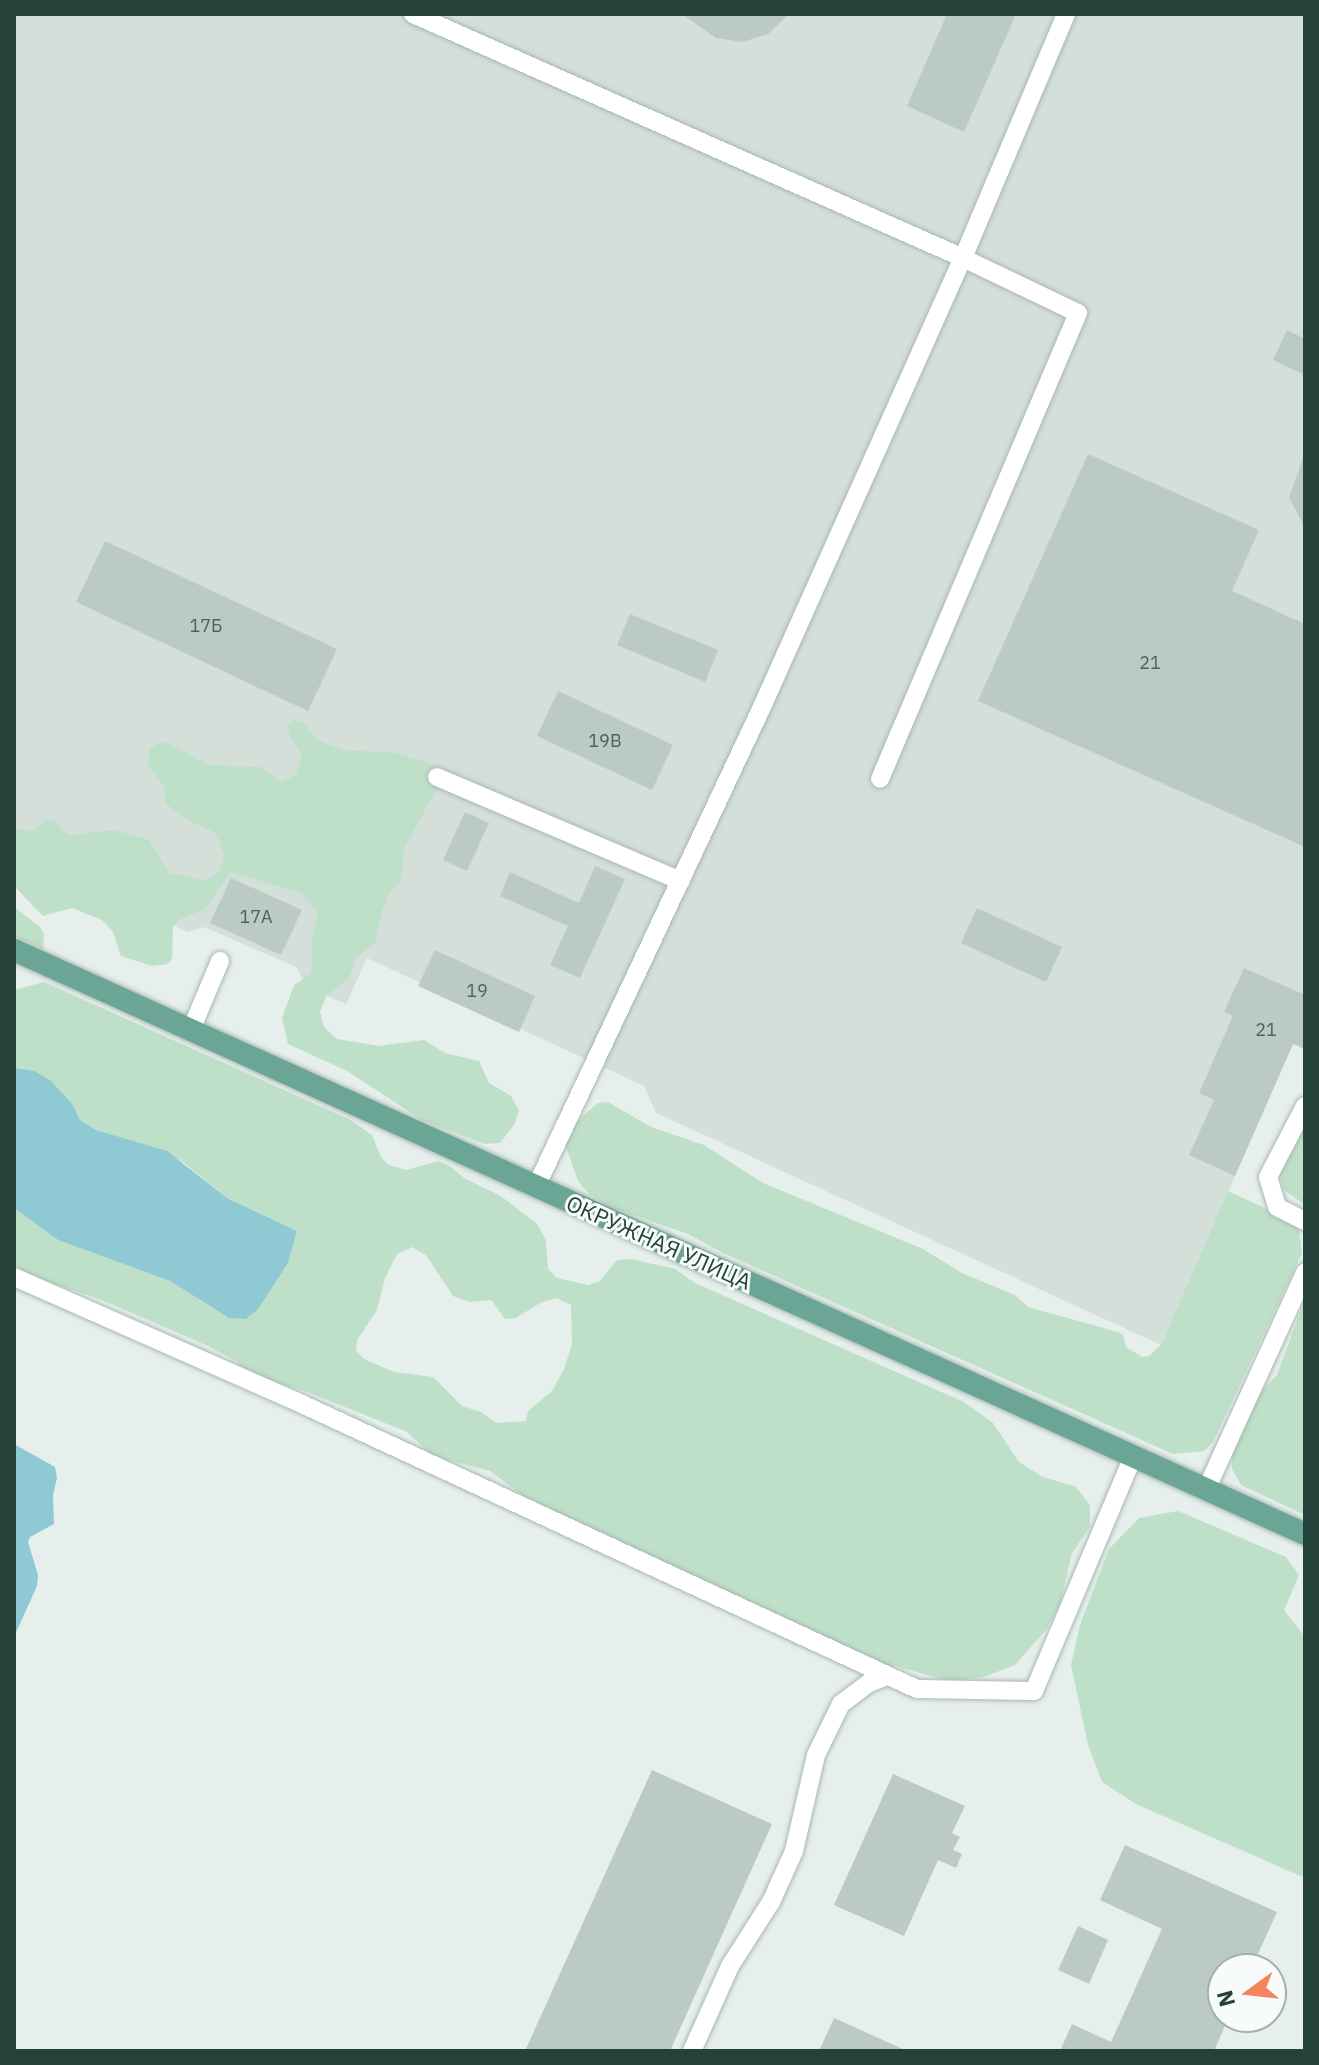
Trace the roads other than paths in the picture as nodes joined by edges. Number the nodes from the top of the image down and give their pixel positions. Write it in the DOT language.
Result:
graph roads {
  1 [pos="413,14"];
  2 [pos="1066,14"];
  3 [pos="963,258"];
  4 [pos="437,777"];
  5 [pos="880,779"];
  6 [pos="681,881"];
  7 [pos="14,950"];
  8 [pos="220,961"];
  9 [pos="191,1030"];
  10 [pos="1305,1106"];
  11 [pos="536,1187"];
  12 [pos="1305,1221"];
  13 [pos="1305,1273"];
  14 [pos="14,1277"];
  15 [pos="1133,1457"];
  16 [pos="1206,1490"];
  17 [pos="1305,1534"];
  18 [pos="885,1677"];
  19 [pos="692,2051"];
  1 -- 3 [label="lane"];
  2 -- 3 [label="lane"];
  3 -- 5 [label="lane"];
  3 -- 6 [label="lane"];
  4 -- 6 [label="lane"];
  6 -- 11 [label="lane"];
  7 -- 9 [label="main road, ОКРУЖНАЯ УЛИЦА"];
  8 -- 9 [label="lane"];
  9 -- 11 [label="main road, ОКРУЖНАЯ УЛИЦА"];
  10 -- 12 [label="lane"];
  11 -- 15 [label="main road, ОКРУЖНАЯ УЛИЦА"];
  13 -- 16 [label="lane"];
  14 -- 18 [label="lane"];
  15 -- 16 [label="main road, ОКРУЖНАЯ УЛИЦА"];
  15 -- 18 [label="lane"];
  16 -- 17 [label="main road, ОКРУЖНАЯ УЛИЦА"];
  18 -- 19 [label="lane"];
}
